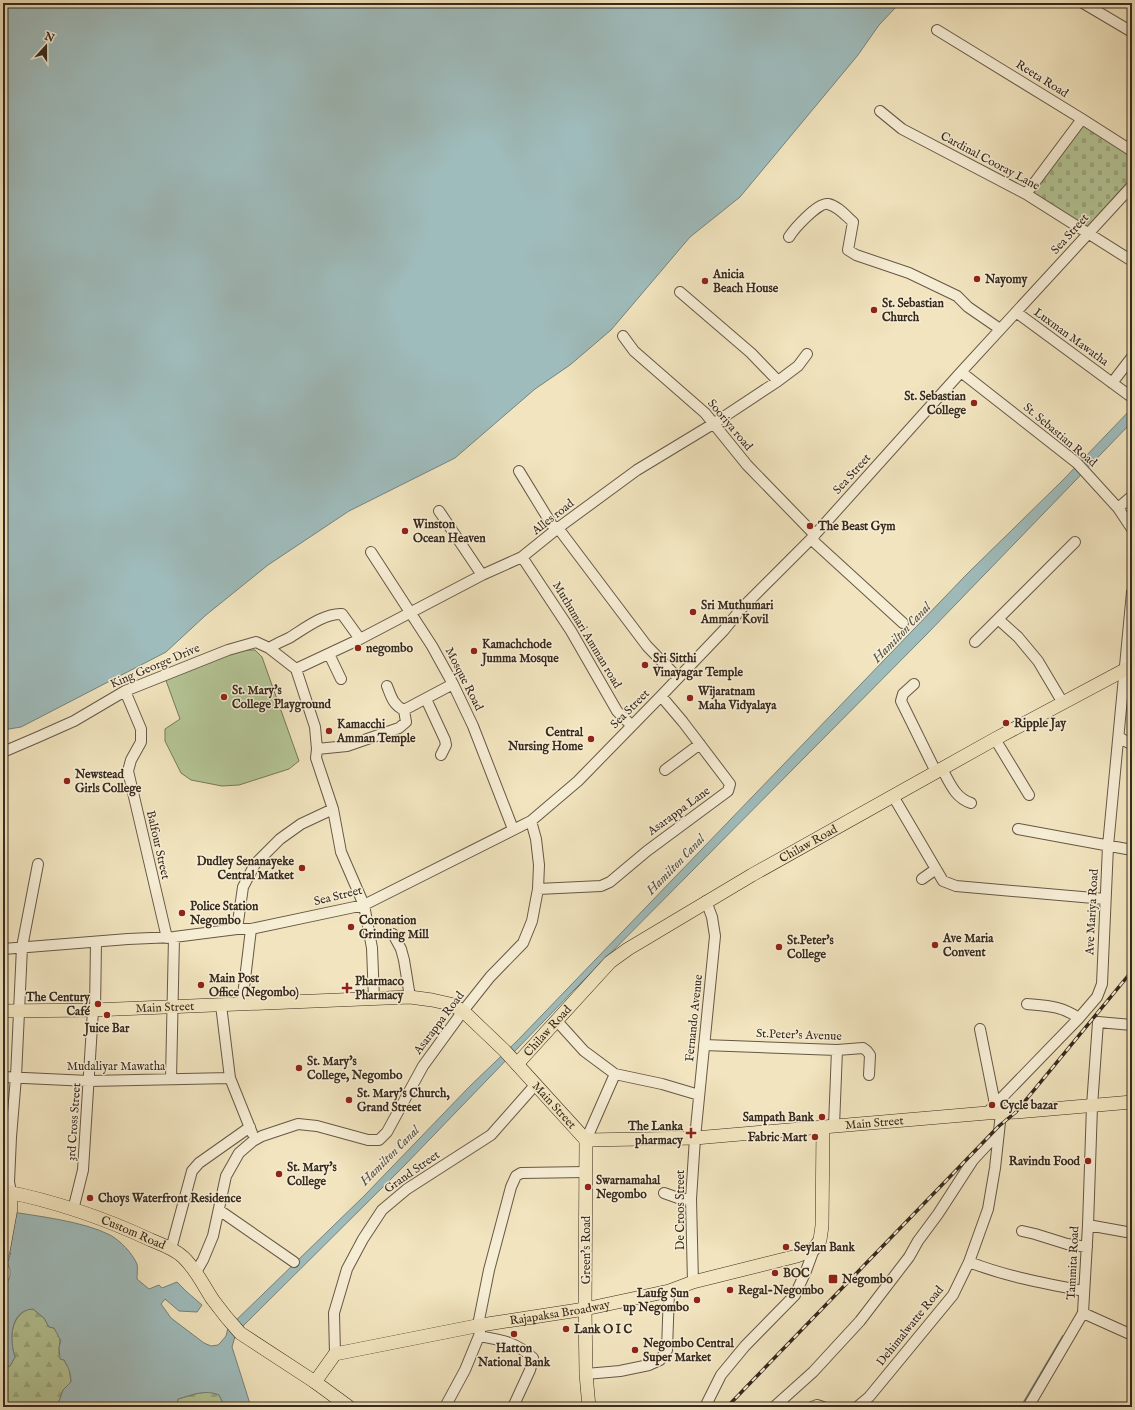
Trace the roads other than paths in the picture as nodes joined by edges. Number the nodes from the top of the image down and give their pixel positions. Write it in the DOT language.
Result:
graph roads {
  1 [pos="1083,3"];
  2 [pos="937,30"];
  3 [pos="1132,32"];
  4 [pos="880,111"];
  5 [pos="1082,119"];
  6 [pos="1132,151"];
  7 [pos="1132,186"];
  8 [pos="1026,194"];
  9 [pos="1087,234"];
  10 [pos="788,237"];
  11 [pos="1132,261"];
  12 [pos="680,292"];
  13 [pos="1016,312"];
  14 [pos="1000,329"];
  15 [pos="623,336"];
  16 [pos="807,354"];
  17 [pos="1132,357"];
  18 [pos="961,372"];
  19 [pos="778,381"];
  20 [pos="1112,383"];
  21 [pos="1130,396"];
  22 [pos="713,424"];
  23 [pos="519,471"];
  24 [pos="1132,496"];
  25 [pos="1118,508"];
  26 [pos="440,511"];
  27 [pos="558,528"];
  28 [pos="1132,529"];
  29 [pos="813,537"];
  30 [pos="1075,542"];
  31 [pos="371,552"];
  32 [pos="522,557"];
  33 [pos="482,575"];
  34 [pos="1132,592"];
  35 [pos="410,613"];
  36 [pos="998,619"];
  37 [pos="903,624"];
  38 [pos="360,640"];
  39 [pos="975,642"];
  40 [pos="269,648"];
  41 [pos="329,654"];
  42 [pos="1129,667"];
  43 [pos="296,669"];
  44 [pos="678,678"];
  45 [pos="341,679"];
  46 [pos="453,684"];
  47 [pos="914,684"];
  48 [pos="387,686"];
  49 [pos="125,691"];
  50 [pos="661,696"];
  51 [pos="426,699"];
  52 [pos="1063,703"];
  53 [pos="404,710"];
  54 [pos="632,725"];
  55 [pos="1119,737"];
  56 [pos="995,739"];
  57 [pos="700,744"];
  58 [pos="1132,745"];
  59 [pos="317,749"];
  60 [pos="3,752"];
  61 [pos="441,755"];
  62 [pos="665,770"];
  63 [pos="939,770"];
  64 [pos="1029,795"];
  65 [pos="893,796"];
  66 [pos="971,803"];
  67 [pos="334,809"];
  68 [pos="531,821"];
  69 [pos="513,829"];
  70 [pos="1018,829"];
  71 [pos="1108,846"];
  72 [pos="1132,850"];
  73 [pos="38,864"];
  74 [pos="936,869"];
  75 [pos="922,879"];
  76 [pos="538,888"];
  77 [pos="1106,899"];
  78 [pos="706,901"];
  79 [pos="364,905"];
  80 [pos="237,929"];
  81 [pos="251,929"];
  82 [pos="393,934"];
  83 [pos="170,937"];
  84 [pos="96,942"];
  85 [pos="22,947"];
  86 [pos="3,949"];
  87 [pos="410,997"];
  88 [pos="374,999"];
  89 [pos="242,1004"];
  90 [pos="1027,1004"];
  91 [pos="221,1005"];
  92 [pos="173,1007"];
  93 [pos="94,1010"];
  94 [pos="3,1011"];
  95 [pos="20,1011"];
  96 [pos="463,1011"];
  97 [pos="1079,1018"];
  98 [pos="556,1020"];
  99 [pos="1132,1025"];
  100 [pos="980,1029"];
  101 [pos="704,1044"];
  102 [pos="837,1050"];
  103 [pos="517,1064"];
  104 [pos="615,1074"];
  105 [pos="869,1075"];
  106 [pos="3,1076"];
  107 [pos="16,1077"];
  108 [pos="230,1078"];
  109 [pos="171,1079"];
  110 [pos="89,1081"];
  111 [pos="536,1084"];
  112 [pos="699,1095"];
  113 [pos="1132,1102"];
  114 [pos="1092,1106"];
  115 [pos="994,1110"];
  116 [pos="828,1126"];
  117 [pos="250,1127"];
  118 [pos="998,1133"];
  119 [pos="695,1138"];
  120 [pos="586,1140"];
  121 [pos="253,1141"];
  122 [pos="586,1172"];
  123 [pos="7,1192"];
  124 [pos="664,1193"];
  125 [pos="691,1199"];
  126 [pos="73,1210"];
  127 [pos="219,1210"];
  128 [pos="1088,1225"];
  129 [pos="1022,1231"];
  130 [pos="1132,1233"];
  131 [pos="1087,1247"];
  132 [pos="171,1249"];
  133 [pos="814,1249"];
  134 [pos="3,1252"];
  135 [pos="294,1262"];
  136 [pos="969,1262"];
  137 [pos="196,1272"];
  138 [pos="693,1282"];
  139 [pos="669,1291"];
  140 [pos="1084,1291"];
  141 [pos="585,1309"];
  142 [pos="1083,1313"];
  143 [pos="479,1329"];
  144 [pos="1132,1335"];
  145 [pos="334,1354"];
  146 [pos="586,1374"];
  147 [pos="315,1382"];
  148 [pos="349,1407"];
  149 [pos="445,1407"];
  150 [pos="513,1407"];
  151 [pos="589,1407"];
  152 [pos="705,1407"];
  153 [pos="774,1407"];
  154 [pos="812,1407"];
  155 [pos="822,1407"];
  156 [pos="857,1407"];
  157 [pos="1028,1407"];
  1 -- 3 [label="street"];
  2 -- 5 [label="street, Reeta Road"];
  4 -- 8 [label="street, Cardinal Cooray Lane"];
  5 -- 6 [label="street, Reeta Road"];
  5 -- 8 [label="street"];
  7 -- 9 [label="street, Sea Street"];
  8 -- 9 [label="street, Cardinal Cooray Lane"];
  9 -- 11 [label="street, Cardinal Cooray Lane"];
  9 -- 13 [label="street, Sea Street"];
  10 -- 14 [label="street"];
  12 -- 19 [label="street"];
  13 -- 14 [label="street, Sea Street"];
  13 -- 20 [label="street, Luxman Mawatha"];
  14 -- 18 [label="street, Sea Street"];
  15 -- 22 [label="street, Sooriya road"];
  16 -- 19 [label="street, Alles road"];
  17 -- 20 [label="street"];
  18 -- 25 [label="street, St. Sebastian Road"];
  18 -- 29 [label="street, Sea Street"];
  19 -- 22 [label="street, Alles road"];
  20 -- 21 [label="street, Luxman Mawatha"];
  22 -- 27 [label="street, Alles road"];
  22 -- 29 [label="street, Sooriya road"];
  23 -- 27 [label="street"];
  24 -- 25 [label="street"];
  25 -- 28 [label="street, St. Sebastian Road"];
  26 -- 33 [label="street"];
  27 -- 32 [label="street, Alles road"];
  27 -- 44 [label="street"];
  29 -- 37 [label="street, Sooriya road"];
  29 -- 44 [label="street, Sea Street"];
  30 -- 36 [label="street"];
  31 -- 35 [label="street, Mosque Road"];
  32 -- 33 [label="street, Alles road"];
  32 -- 54 [label="street, Muthumari Amman road"];
  33 -- 35 [label="street, Alles road"];
  34 -- 42 [label="street"];
  35 -- 38 [label="street, Alles road"];
  35 -- 46 [label="street, Mosque Road"];
  36 -- 39 [label="street"];
  36 -- 52 [label="street"];
  38 -- 40 [label="street"];
  38 -- 41 [label="street, Alles road"];
  40 -- 43 [label="street"];
  40 -- 49 [label="street, King George Drive"];
  41 -- 43 [label="street, Alles road"];
  41 -- 45 [label="street"];
  42 -- 52 [label="main road, Chilaw Road"];
  42 -- 55 [label="street, Ave Mariya Road"];
  43 -- 59 [label="street"];
  44 -- 50 [label="street, Sea Street"];
  46 -- 51 [label="street"];
  46 -- 69 [label="street, Mosque Road"];
  47 -- 63 [label="street"];
  48 -- 53 [label="street"];
  49 -- 60 [label="street, King George Drive"];
  49 -- 83 [label="street, Balfour Street"];
  50 -- 54 [label="street, Sea Street"];
  50 -- 57 [label="street, Asarappa Lane"];
  51 -- 53 [label="street"];
  51 -- 61 [label="street"];
  52 -- 56 [label="main road, Chilaw Road"];
  53 -- 59 [label="street"];
  54 -- 68 [label="street, Sea Street"];
  55 -- 58 [label="street"];
  55 -- 71 [label="street, Ave Mariya Road"];
  56 -- 63 [label="main road, Chilaw Road"];
  56 -- 64 [label="street"];
  57 -- 62 [label="street"];
  57 -- 76 [label="street, Asarappa Lane"];
  59 -- 67 [label="street"];
  63 -- 65 [label="main road, Chilaw Road"];
  63 -- 66 [label="street"];
  65 -- 74 [label="street"];
  65 -- 78 [label="main road, Chilaw Road"];
  67 -- 79 [label="street"];
  67 -- 80 [label="street"];
  68 -- 69 [label="street, Sea Street"];
  68 -- 76 [label="street, Asarappa Road"];
  69 -- 79 [label="street, Sea Street"];
  70 -- 71 [label="street"];
  71 -- 72 [label="street"];
  71 -- 77 [label="street, Ave Mariya Road"];
  73 -- 85 [label="street"];
  74 -- 75 [label="street"];
  74 -- 77 [label="street"];
  76 -- 96 [label="street, Asarappa Road"];
  77 -- 97 [label="street, Ave Mariya Road"];
  78 -- 98 [label="main road, Chilaw Road"];
  78 -- 101 [label="street, Fernando Avenue"];
  79 -- 81 [label="street, Sea Street"];
  79 -- 88 [label="street"];
  80 -- 81 [label="street, Sea Street"];
  80 -- 83 [label="street, Sea Street"];
  81 -- 89 [label="street"];
  82 -- 87 [label="street"];
  83 -- 84 [label="street, Sea Street"];
  83 -- 92 [label="street, Balfour Street"];
  84 -- 85 [label="street, Sea Street"];
  84 -- 93 [label="street, 3rd Cross Street"];
  85 -- 86 [label="street, Sea Street"];
  85 -- 95 [label="street"];
  87 -- 88 [label="main road, Main Street"];
  87 -- 96 [label="main road, Main Street"];
  88 -- 89 [label="main road, Main Street"];
  89 -- 91 [label="main road, Main Street"];
  90 -- 97 [label="street"];
  91 -- 92 [label="main road, Main Street"];
  91 -- 108 [label="street"];
  92 -- 93 [label="main road, Main Street"];
  92 -- 109 [label="street, Balfour Street"];
  93 -- 95 [label="main road, Main Street"];
  93 -- 110 [label="street, 3rd Cross Street"];
  94 -- 95 [label="main road, Main Street"];
  95 -- 107 [label="street"];
  96 -- 103 [label="main road, Main Street"];
  96 -- 121 [label="street, Asarappa Road"];
  97 -- 115 [label="street, Ave Mariya Road"];
  98 -- 103 [label="main road, Chilaw Road"];
  98 -- 104 [label="street"];
  99 -- 114 [label="street, Tammita Road"];
  100 -- 115 [label="street, Dehimalwatte Road"];
  101 -- 102 [label="street, St.Peter's Avenue"];
  101 -- 112 [label="street, Fernando Avenue"];
  102 -- 105 [label="street, St.Peter's Avenue"];
  102 -- 116 [label="street"];
  103 -- 111 [label="main road, Main Street"];
  104 -- 112 [label="street"];
  104 -- 120 [label="street"];
  106 -- 107 [label="street, Mudaliyar Mawatha"];
  107 -- 110 [label="street, Mudaliyar Mawatha"];
  107 -- 123 [label="street"];
  108 -- 109 [label="street, Mudaliyar Mawatha"];
  108 -- 117 [label="street"];
  109 -- 110 [label="street, Mudaliyar Mawatha"];
  110 -- 126 [label="street, 3rd Cross Street"];
  111 -- 120 [label="main road, Main Street"];
  111 -- 145 [label="street, Grand Street"];
  112 -- 119 [label="street, Fernando Avenue"];
  113 -- 114 [label="main road, Main Street"];
  114 -- 115 [label="main road, Main Street"];
  114 -- 128 [label="street, Tammita Road"];
  115 -- 116 [label="main road, Main Street"];
  115 -- 118 [label="street, Dehimalwatte Road"];
  116 -- 119 [label="main road, Main Street"];
  116 -- 133 [label="main road"];
  117 -- 121 [label="street"];
  117 -- 132 [label="street"];
  118 -- 136 [label="street, Dehimalwatte Road"];
  118 -- 153 [label="street"];
  119 -- 120 [label="main road, Main Street"];
  119 -- 125 [label="street, De Croos Street"];
  120 -- 122 [label="main road, Green's Road"];
  121 -- 127 [label="street, Asarappa Road"];
  122 -- 141 [label="main road, Green's Road"];
  122 -- 143 [label="street"];
  123 -- 126 [label="main road, Custom Road"];
  123 -- 134 [label="main road"];
  124 -- 125 [label="street"];
  125 -- 138 [label="street, De Croos Street"];
  126 -- 132 [label="main road, Custom Road"];
  127 -- 135 [label="street"];
  127 -- 137 [label="street, Asarappa Road"];
  128 -- 130 [label="street"];
  128 -- 131 [label="street, Tammita Road"];
  129 -- 131 [label="street"];
  131 -- 140 [label="street, Tammita Road"];
  132 -- 137 [label="main road, Custom Road"];
  133 -- 138 [label="main road, Rajapaksa Broadway"];
  133 -- 152 [label="street"];
  136 -- 140 [label="street"];
  136 -- 156 [label="street, Dehimalwatte Road"];
  137 -- 147 [label="main road, Custom Road"];
  138 -- 139 [label="main road, Rajapaksa Broadway"];
  139 -- 141 [label="main road, Rajapaksa Broadway"];
  139 -- 146 [label="street"];
  140 -- 142 [label="street, Tammita Road"];
  141 -- 143 [label="main road, Rajapaksa Broadway"];
  141 -- 146 [label="main road, Green's Road"];
  142 -- 144 [label="street"];
  142 -- 157 [label="street, Tammita Road"];
  143 -- 145 [label="main road, Rajapaksa Broadway"];
  143 -- 149 [label="street"];
  143 -- 150 [label="street"];
  145 -- 147 [label="main road"];
  146 -- 151 [label="main road, Green's Road"];
  147 -- 148 [label="main road, Custom Road"];
  154 -- 155 [label="street"];
}
